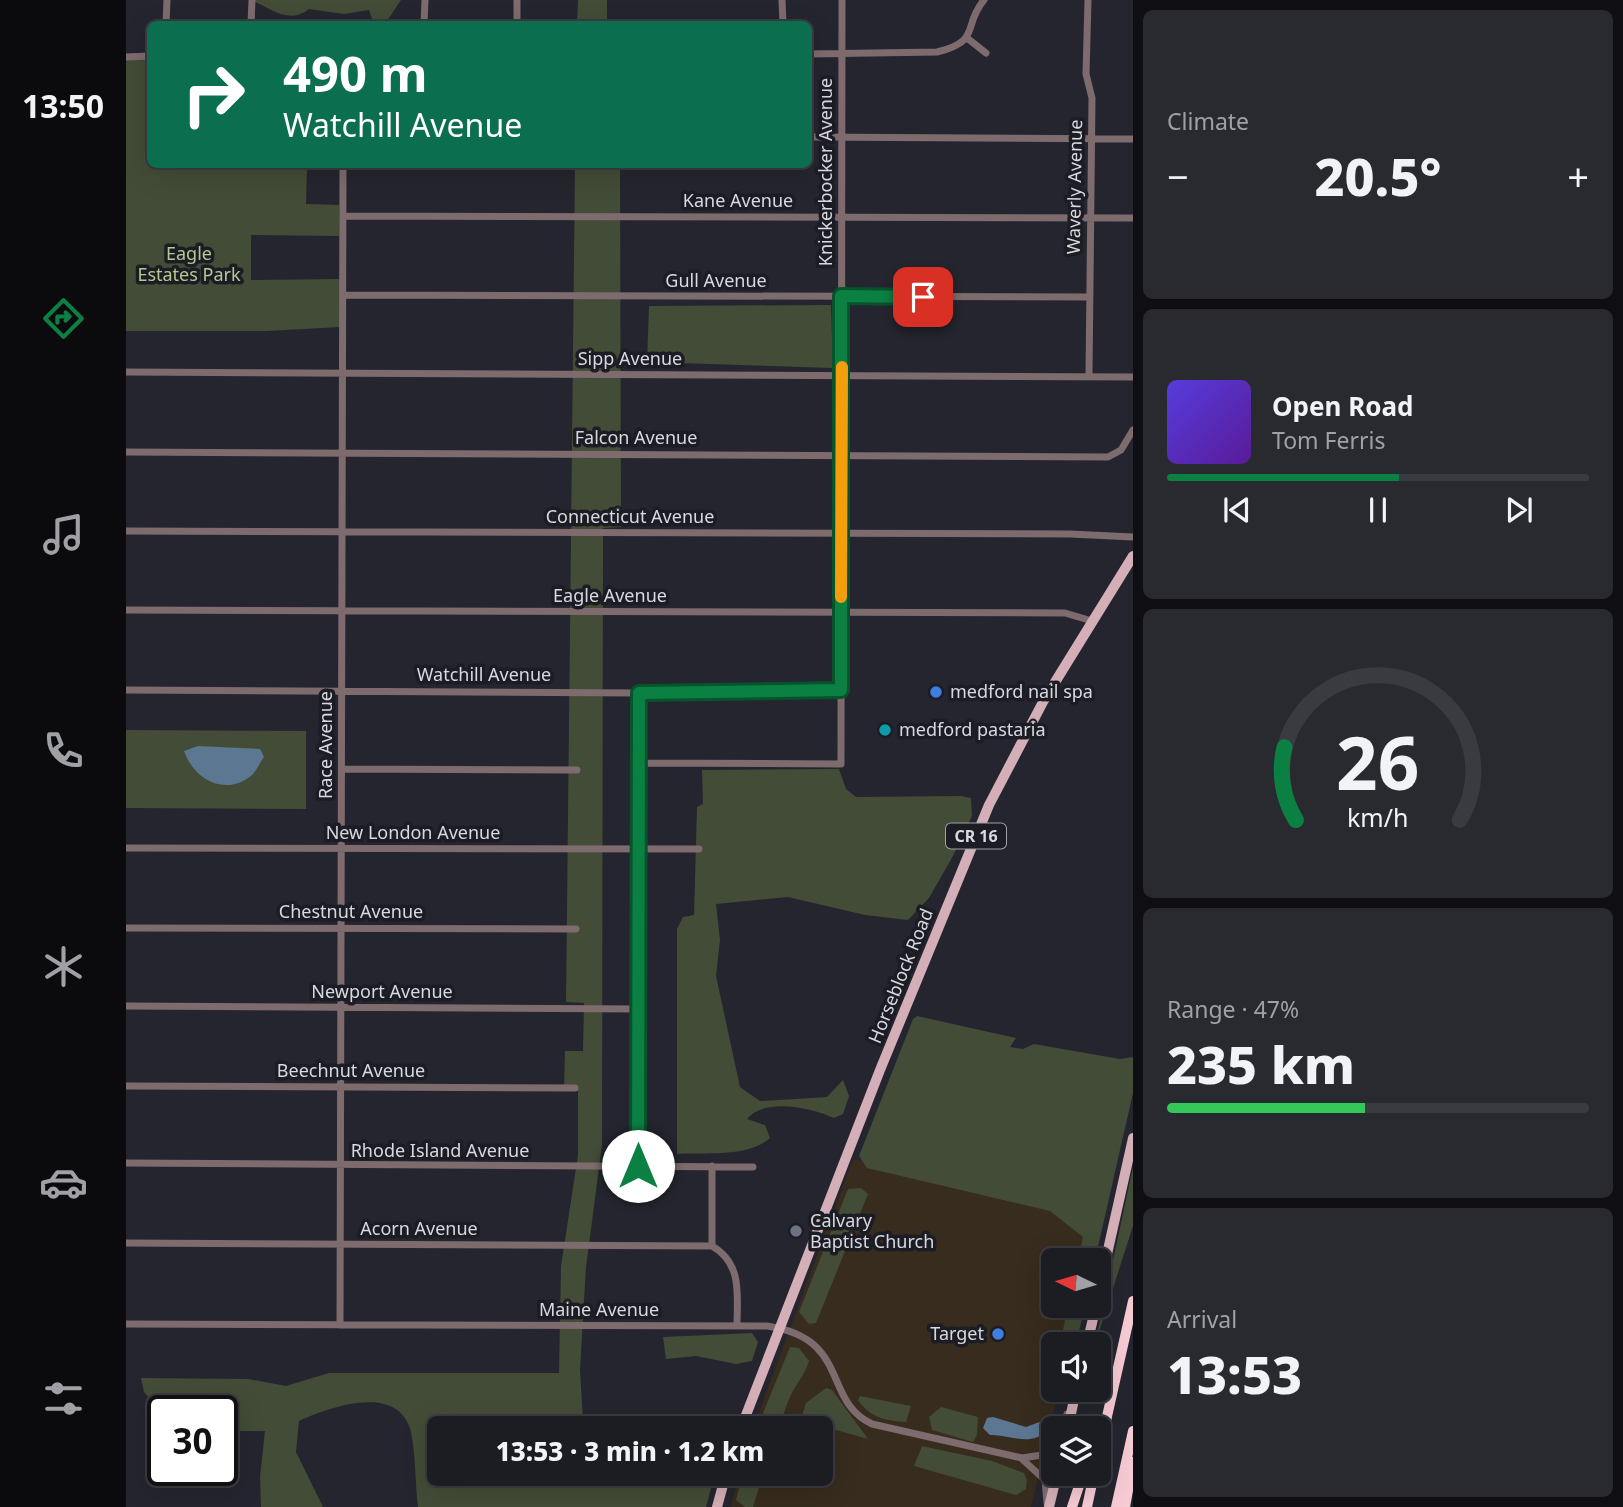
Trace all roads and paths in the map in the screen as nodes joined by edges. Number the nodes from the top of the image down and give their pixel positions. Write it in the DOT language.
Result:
graph roads {
  1 [pos="167,0"];
  2 [pos="252,0"];
  3 [pos="425,0"];
  4 [pos="517,0"];
  5 [pos="782,0"];
  6 [pos="842,0"];
  7 [pos="985,0"];
  8 [pos="1088,0"];
  9 [pos="166,21"];
  10 [pos="251,21"];
  11 [pos="424,21"];
  12 [pos="517,21"];
  13 [pos="783,21"];
  14 [pos="967,38"];
  15 [pos="986,53"];
  16 [pos="812,54"];
  17 [pos="842,55"];
  18 [pos="147,56"];
  19 [pos="126,57"];
  20 [pos="812,137"];
  21 [pos="841,137"];
  22 [pos="1092,139"];
  23 [pos="1133,139"];
  24 [pos="343,168"];
  25 [pos="344,216"];
  26 [pos="841,217"];
  27 [pos="1090,218"];
  28 [pos="1133,218"];
  29 [pos="343,295"];
  30 [pos="841,296"];
  31 [pos="1089,297"];
  32 [pos="126,372"];
  33 [pos="343,373"];
  34 [pos="842,375"];
  35 [pos="1089,375"];
  36 [pos="1133,377"];
  37 [pos="1133,430"];
  38 [pos="126,452"];
  39 [pos="343,453"];
  40 [pos="841,454"];
  41 [pos="126,531"];
  42 [pos="342,533"];
  43 [pos="841,534"];
  44 [pos="1133,537"];
  45 [pos="1133,556"];
  46 [pos="126,610"];
  47 [pos="342,611"];
  48 [pos="841,612"];
  49 [pos="1092,621"];
  50 [pos="126,690"];
  51 [pos="342,690"];
  52 [pos="841,690"];
  53 [pos="639,693"];
  54 [pos="639,763"];
  55 [pos="342,769"];
  56 [pos="577,770"];
  57 [pos="126,848"];
  58 [pos="341,849"];
  59 [pos="639,849"];
  60 [pos="699,849"];
  61 [pos="126,928"];
  62 [pos="341,928"];
  63 [pos="576,929"];
  64 [pos="126,1006"];
  65 [pos="340,1008"];
  66 [pos="639,1009"];
  67 [pos="126,1086"];
  68 [pos="339,1087"];
  69 [pos="575,1087"];
  70 [pos="1133,1138"];
  71 [pos="126,1163"];
  72 [pos="341,1166"];
  73 [pos="638,1166"];
  74 [pos="712,1166"];
  75 [pos="753,1167"];
  76 [pos="126,1244"];
  77 [pos="341,1245"];
  78 [pos="712,1246"];
  79 [pos="1108,1248"];
  80 [pos="1133,1301"];
  81 [pos="126,1324"];
  82 [pos="340,1325"];
  83 [pos="737,1326"];
  84 [pos="778,1328"];
  85 [pos="1124,1340"];
  86 [pos="745,1416"];
  87 [pos="1102,1416"];
  88 [pos="1107,1416"];
  89 [pos="1133,1431"];
  90 [pos="1041,1455"];
  91 [pos="1022,1458"];
  92 [pos="1133,1459"];
  93 [pos="723,1486"];
  94 [pos="1054,1486"];
  95 [pos="1079,1486"];
  96 [pos="1091,1486"];
  97 [pos="717,1507"];
  98 [pos="1048,1507"];
  99 [pos="1072,1507"];
  100 [pos="1087,1507"];
  101 [pos="1116,1507"];
  102 [pos="1125,1507"];
  1 -- 9 [label="street"];
  2 -- 10 [label="street"];
  3 -- 11 [label="street"];
  4 -- 12 [label="street"];
  5 -- 13 [label="street"];
  6 -- 17 [label="street, Knickerbocker Avenue"];
  7 -- 14 [label="street"];
  8 -- 22 [label="street, Waverly Avenue"];
  14 -- 15 [label="street"];
  14 -- 17 [label="street"];
  16 -- 17 [label="street"];
  17 -- 21 [label="street, Knickerbocker Avenue"];
  18 -- 19 [label="street"];
  20 -- 21 [label="street"];
  21 -- 22 [label="street"];
  21 -- 26 [label="street, Knickerbocker Avenue"];
  22 -- 23 [label="street"];
  22 -- 27 [label="street, Waverly Avenue"];
  24 -- 25 [label="street, Race Avenue"];
  25 -- 26 [label="street, Kane Avenue"];
  25 -- 29 [label="street, Race Avenue"];
  26 -- 27 [label="street, Kane Avenue"];
  26 -- 30 [label="street, Knickerbocker Avenue"];
  27 -- 28 [label="street, Kane Avenue"];
  27 -- 31 [label="street, Waverly Avenue"];
  29 -- 30 [label="street, Gull Avenue"];
  29 -- 33 [label="street, Race Avenue"];
  30 -- 31 [label="street, Gull Avenue"];
  30 -- 34 [label="street, Knickerbocker Avenue"];
  31 -- 35 [label="street, Waverly Avenue"];
  32 -- 33 [label="street, Sipp Avenue"];
  33 -- 34 [label="street, Sipp Avenue"];
  33 -- 39 [label="street, Race Avenue"];
  34 -- 35 [label="street, Sipp Avenue"];
  34 -- 40 [label="street, Knickerbocker Avenue"];
  35 -- 36 [label="street, Sipp Avenue"];
  37 -- 40 [label="street, Falcon Avenue"];
  38 -- 39 [label="street, Falcon Avenue"];
  39 -- 40 [label="street, Falcon Avenue"];
  39 -- 42 [label="street, Race Avenue"];
  40 -- 43 [label="street, Knickerbocker Avenue"];
  41 -- 42 [label="street, Connecticut Avenue"];
  42 -- 43 [label="street, Connecticut Avenue"];
  42 -- 47 [label="street, Race Avenue"];
  43 -- 44 [label="street, Connecticut Avenue"];
  43 -- 48 [label="street, Knickerbocker Avenue"];
  45 -- 49 [label="main road, Horseblock Road / CR 16"];
  46 -- 47 [label="street, Eagle Avenue"];
  47 -- 48 [label="street, Eagle Avenue"];
  47 -- 51 [label="street, Race Avenue"];
  48 -- 49 [label="street, Eagle Avenue"];
  48 -- 52 [label="street, Knickerbocker Avenue"];
  49 -- 84 [label="main road, Horseblock Road / CR 16"];
  50 -- 51 [label="street, Watchill Avenue"];
  51 -- 53 [label="street, Watchill Avenue"];
  51 -- 55 [label="street, Race Avenue"];
  52 -- 53 [label="street, Watchill Avenue"];
  52 -- 54 [label="street, Knickerbocker Avenue"];
  53 -- 54 [label="street"];
  54 -- 59 [label="street"];
  55 -- 56 [label="street"];
  55 -- 58 [label="street, Race Avenue"];
  57 -- 58 [label="street, New London Avenue"];
  58 -- 59 [label="street, New London Avenue"];
  58 -- 62 [label="street, Race Avenue"];
  59 -- 60 [label="street, New London Avenue"];
  59 -- 66 [label="street"];
  61 -- 62 [label="street, Chestnut Avenue"];
  62 -- 63 [label="street, Chestnut Avenue"];
  62 -- 65 [label="street, Race Avenue"];
  64 -- 65 [label="street, Newport Avenue"];
  65 -- 66 [label="street, Newport Avenue"];
  65 -- 68 [label="street, Race Avenue"];
  66 -- 73 [label="street"];
  67 -- 68 [label="street, Beechnut Avenue"];
  68 -- 69 [label="street, Beechnut Avenue"];
  68 -- 72 [label="street, Race Avenue"];
  70 -- 79 [label="main road"];
  71 -- 72 [label="street, Rhode Island Avenue"];
  72 -- 73 [label="street, Rhode Island Avenue"];
  72 -- 77 [label="street, Race Avenue"];
  73 -- 74 [label="street, Rhode Island Avenue"];
  74 -- 75 [label="street, Rhode Island Avenue"];
  74 -- 78 [label="street"];
  76 -- 77 [label="street, Acorn Avenue"];
  77 -- 78 [label="street, Acorn Avenue"];
  77 -- 82 [label="street, Race Avenue"];
  78 -- 83 [label="street"];
  80 -- 85 [label="highway"];
  81 -- 82 [label="street, Maine Avenue"];
  82 -- 83 [label="street, Maine Avenue"];
  83 -- 84 [label="street, Maine Avenue"];
  84 -- 86 [label="main road, Horseblock Road / CR 16"];
  84 -- 91 [label="street, Maine Avenue"];
  85 -- 87 [label="highway"];
  85 -- 88 [label="highway"];
  89 -- 101 [label="highway"];
  90 -- 91 [label="street"];
  91 -- 98 [label="street"];
  92 -- 102 [label="highway"];
  93 -- 97 [label="main road"];
  94 -- 98 [label="main road"];
  95 -- 99 [label="highway"];
  96 -- 100 [label="highway"];
}
